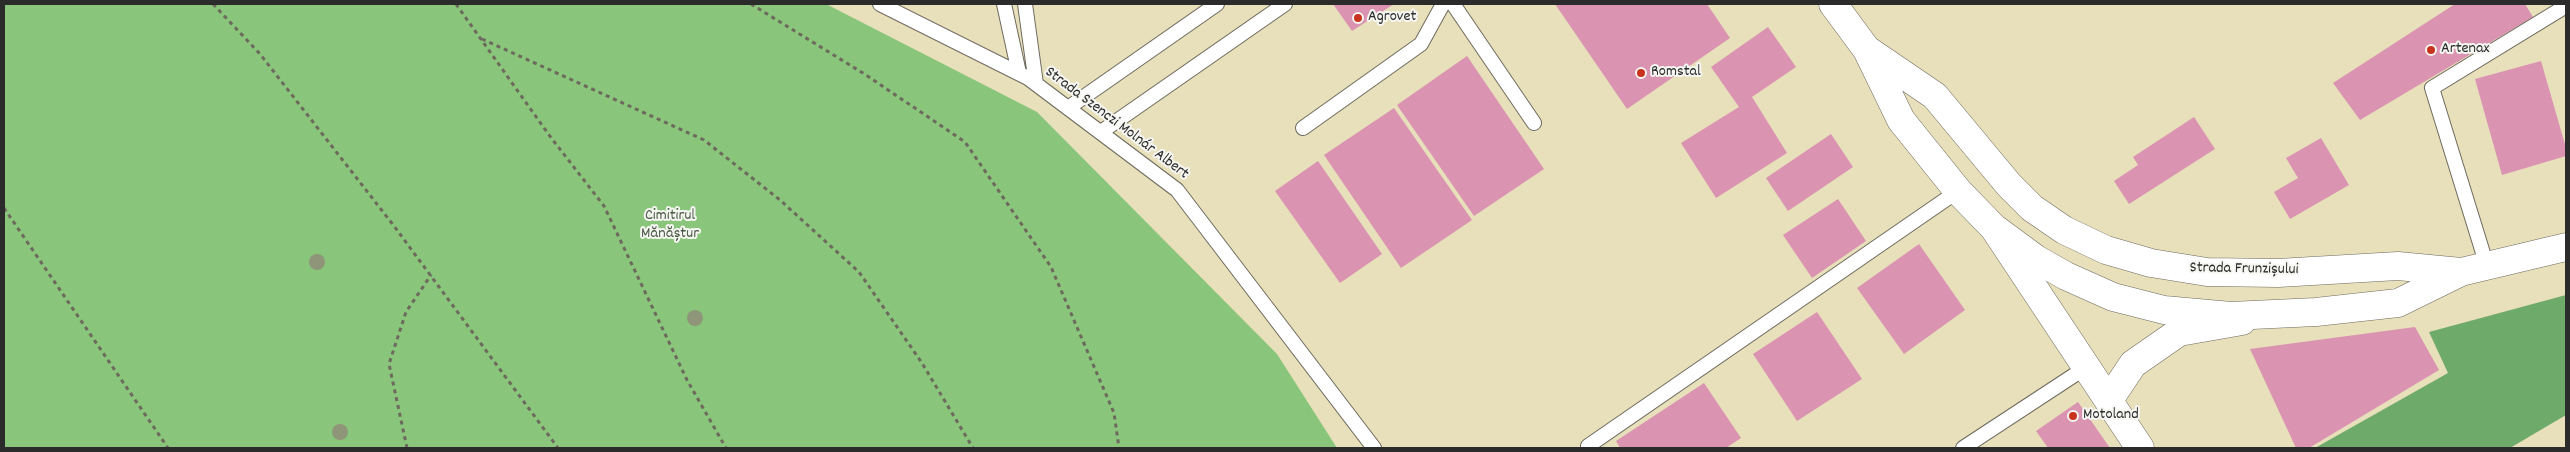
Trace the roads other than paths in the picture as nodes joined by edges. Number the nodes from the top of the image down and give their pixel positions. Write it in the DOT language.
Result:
graph roads {
  1 [pos="880,4"];
  2 [pos="1004,4"];
  3 [pos="1025,4"];
  4 [pos="1217,4"];
  5 [pos="1285,4"];
  6 [pos="1443,4"];
  7 [pos="1453,4"];
  8 [pos="1833,4"];
  9 [pos="2566,6"];
  10 [pos="1866,50"];
  11 [pos="1019,74"];
  12 [pos="1036,84"];
  13 [pos="1068,108"];
  14 [pos="1534,123"];
  15 [pos="1303,128"];
  16 [pos="1101,132"];
  17 [pos="1958,191"];
  18 [pos="1994,228"];
  19 [pos="2566,247"];
  20 [pos="2487,266"];
  21 [pos="2461,272"];
  22 [pos="2278,315"];
  23 [pos="2085,368"];
  24 [pos="2109,400"];
  25 [pos="1587,447"];
  26 [pos="1374,448"];
  27 [pos="1963,448"];
  28 [pos="2140,448"];
  1 -- 11 [label="lane, Strada Szenczi Molnár Albert"];
  2 -- 11 [label="lane"];
  3 -- 12 [label="lane"];
  4 -- 13 [label="lane"];
  5 -- 16 [label="lane"];
  6 -- 15 [label="lane"];
  7 -- 14 [label="lane"];
  8 -- 10 [label="main road, Strada Frunzișului"];
  9 -- 20 [label="lane"];
  10 -- 17 [label="main road, Strada Frunzișului"];
  10 -- 21 [label="main road, Strada Frunzișului"];
  11 -- 12 [label="lane, Strada Szenczi Molnár Albert"];
  12 -- 13 [label="lane, Strada Szenczi Molnár Albert"];
  13 -- 16 [label="lane, Strada Szenczi Molnár Albert"];
  16 -- 26 [label="lane, Strada Szenczi Molnár Albert"];
  17 -- 18 [label="main road, Strada Frunzișului"];
  17 -- 25 [label="lane"];
  18 -- 22 [label="main road, Strada Frunzișului"];
  18 -- 23 [label="main road, Strada Frunzișului"];
  19 -- 20 [label="main road, Strada Frunzișului"];
  20 -- 21 [label="main road, Strada Frunzișului"];
  21 -- 22 [label="main road, Strada Frunzișului"];
  22 -- 24 [label="main road, Strada Frunzișului"];
  23 -- 24 [label="main road, Strada Frunzișului"];
  23 -- 27 [label="lane"];
  24 -- 28 [label="main road, Strada Frunzișului"];
}
